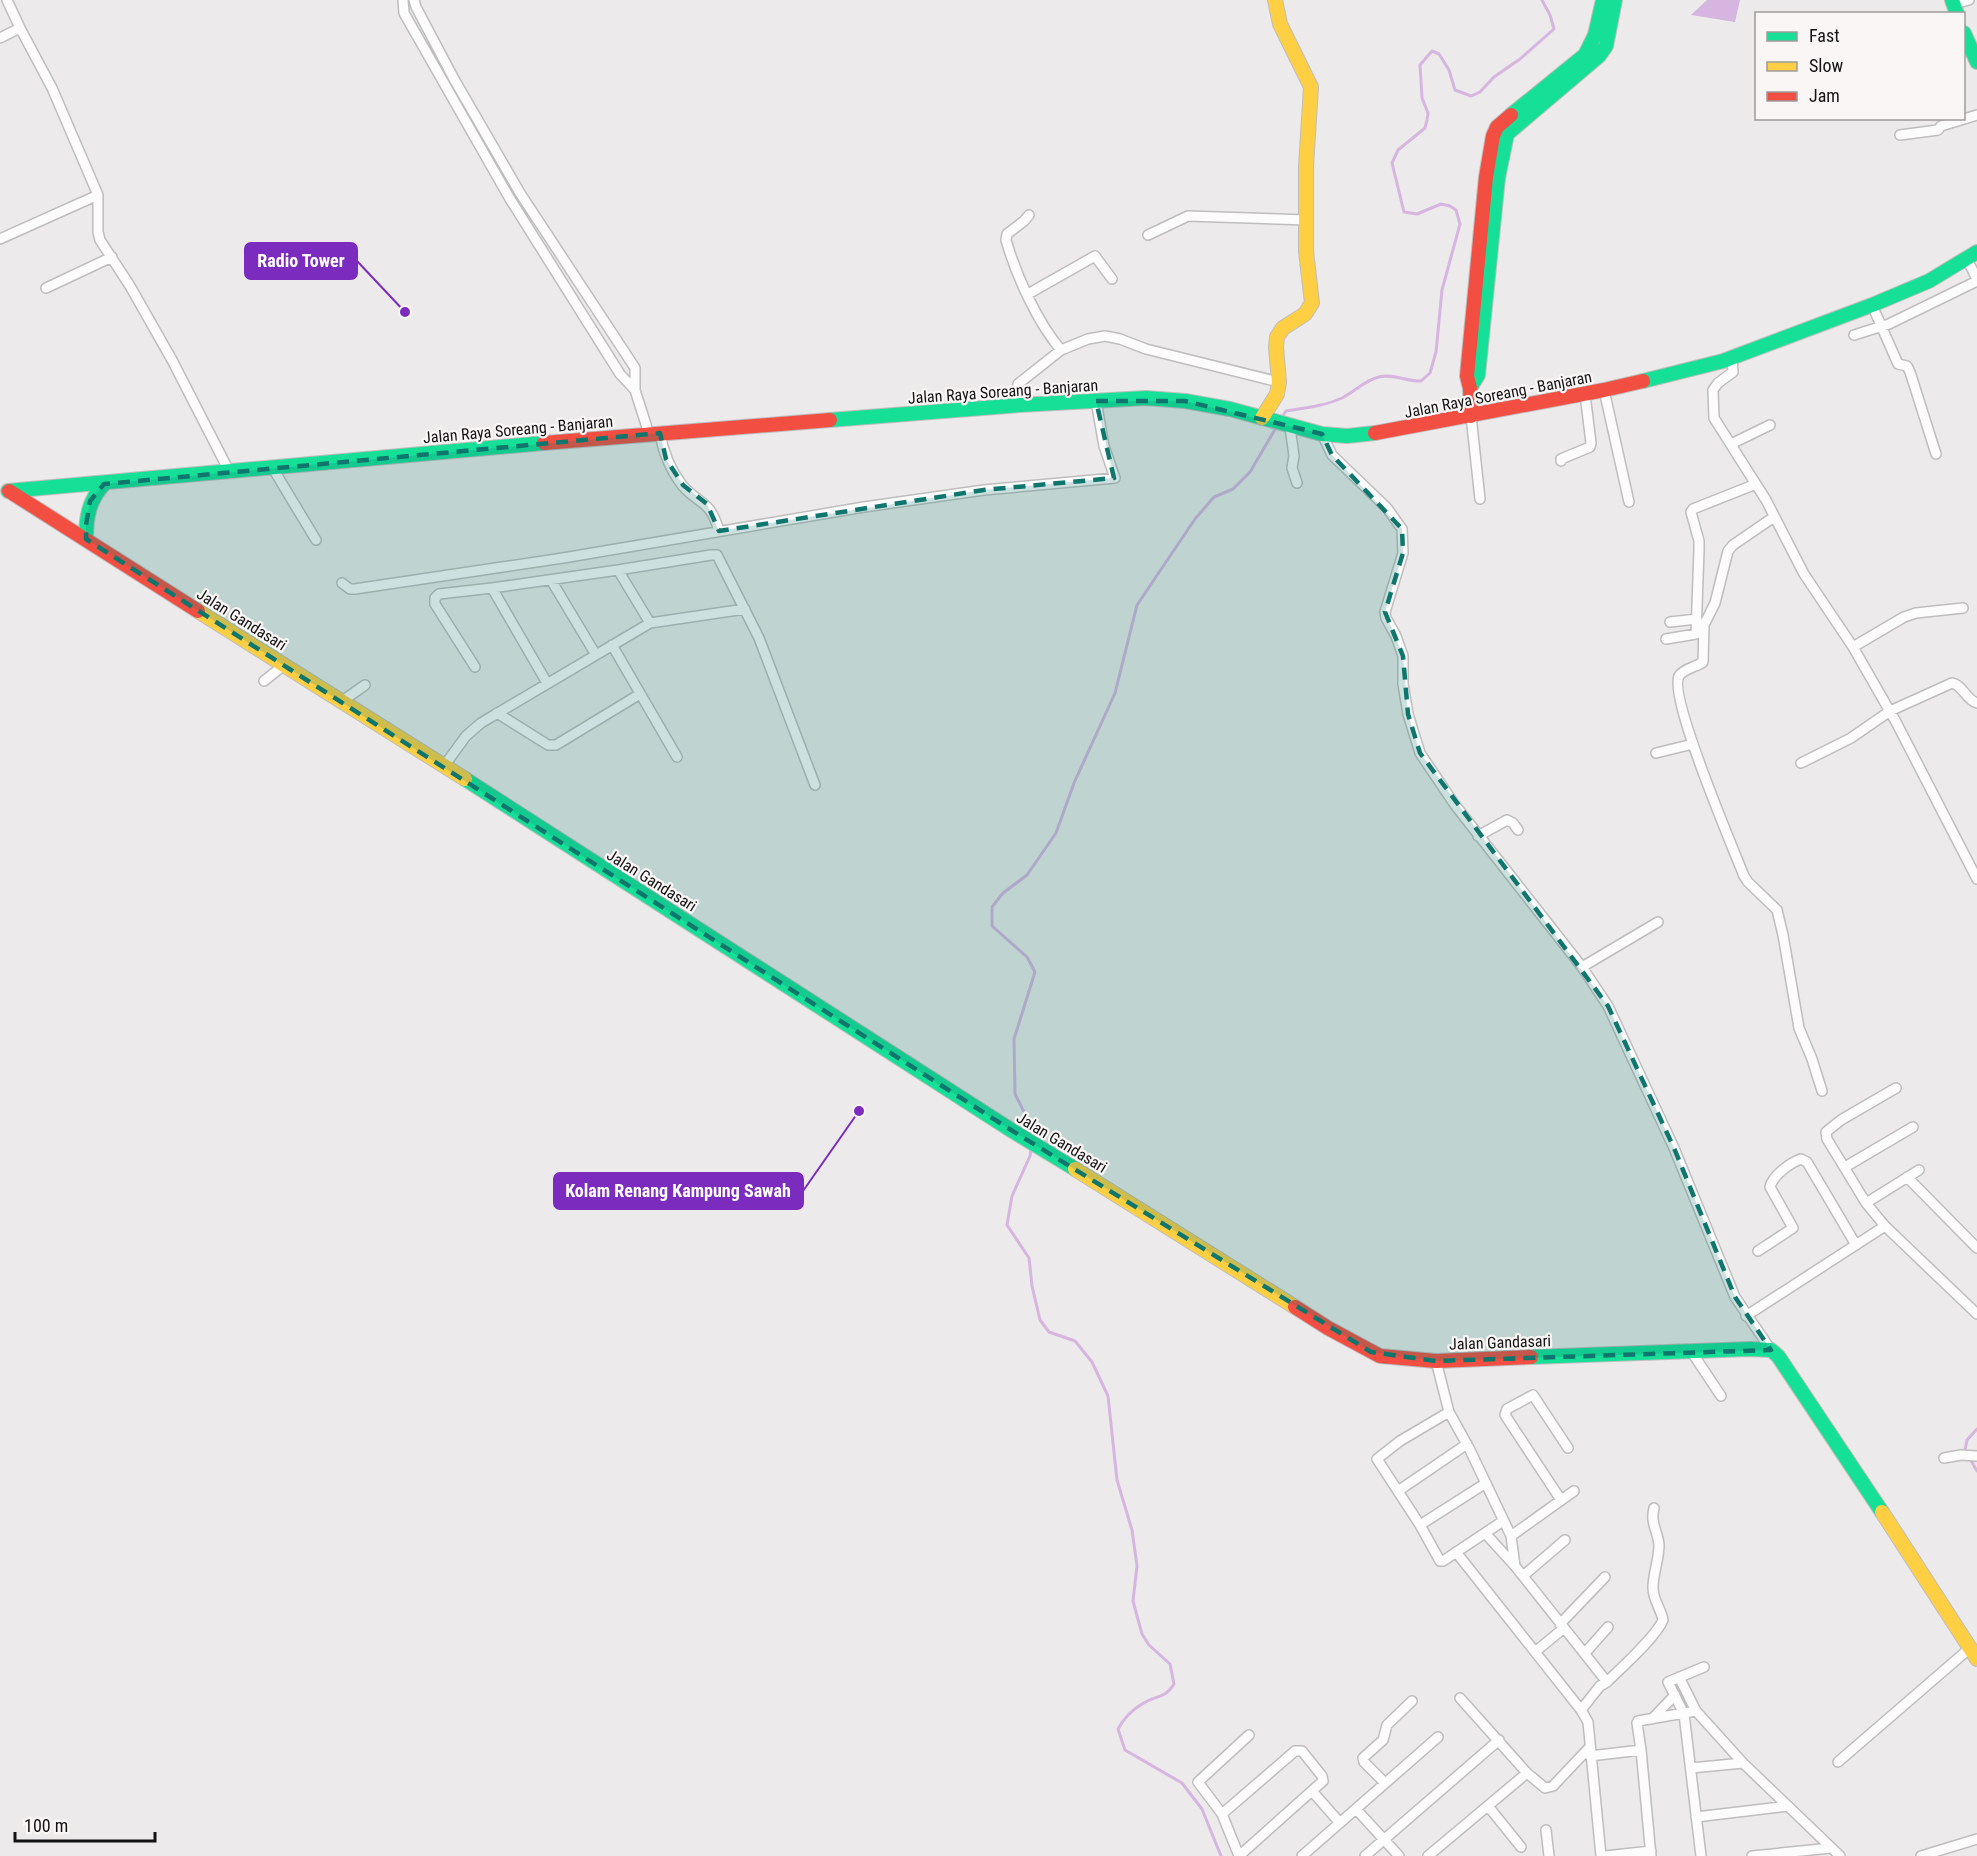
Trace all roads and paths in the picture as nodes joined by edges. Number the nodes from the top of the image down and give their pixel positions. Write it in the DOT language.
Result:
graph roads {
  1 [pos="7,0"];
  2 [pos="403,0"];
  3 [pos="414,0"];
  4 [pos="1275,0"];
  5 [pos="1603,0"];
  6 [pos="1615,0"];
  7 [pos="1970,0"];
  8 [pos="1954,6"];
  9 [pos="20,28"];
  10 [pos="1965,35"];
  11 [pos="0,38"];
  12 [pos="1977,62"];
  13 [pos="449,81"];
  14 [pos="1961,120"];
  15 [pos="1900,135"];
  16 [pos="1492,177"];
  17 [pos="514,182"];
  18 [pos="505,189"];
  19 [pos="99,195"];
  20 [pos="1029,215"];
  21 [pos="1307,220"];
  22 [pos="1148,235"];
  23 [pos="0,239"];
  24 [pos="1972,256"];
  25 [pos="112,257"];
  26 [pos="1112,279"];
  27 [pos="1977,280"];
  28 [pos="579,284"];
  29 [pos="46,288"];
  30 [pos="569,291"];
  31 [pos="1028,294"];
  32 [pos="1872,305"];
  33 [pos="1881,326"];
  34 [pos="1854,335"];
  35 [pos="1061,350"];
  36 [pos="1732,358"];
  37 [pos="1279,382"];
  38 [pos="635,390"];
  39 [pos="1604,390"];
  40 [pos="1585,394"];
  41 [pos="1096,401"];
  42 [pos="1020,405"];
  43 [pos="1471,416"];
  44 [pos="1266,420"];
  45 [pos="1770,425"];
  46 [pos="1288,426"];
  47 [pos="655,434"];
  48 [pos="1322,434"];
  49 [pos="1731,444"];
  50 [pos="1936,454"];
  51 [pos="1561,461"];
  52 [pos="272,467"];
  53 [pos="229,471"];
  54 [pos="1297,483"];
  55 [pos="104,484"];
  56 [pos="1756,484"];
  57 [pos="4,492"];
  58 [pos="1480,500"];
  59 [pos="1629,502"];
  60 [pos="1774,517"];
  61 [pos="719,531"];
  62 [pos="86,539"];
  63 [pos="316,540"];
  64 [pos="618,570"];
  65 [pos="551,579"];
  66 [pos="342,583"];
  67 [pos="492,588"];
  68 [pos="1963,608"];
  69 [pos="745,609"];
  70 [pos="1696,619"];
  71 [pos="650,622"];
  72 [pos="1670,622"];
  73 [pos="1666,639"];
  74 [pos="612,645"];
  75 [pos="1852,647"];
  76 [pos="596,655"];
  77 [pos="284,665"];
  78 [pos="474,667"];
  79 [pos="264,681"];
  80 [pos="547,683"];
  81 [pos="365,684"];
  82 [pos="640,694"];
  83 [pos="341,702"];
  84 [pos="1977,704"];
  85 [pos="1890,711"];
  86 [pos="497,713"];
  87 [pos="1693,744"];
  88 [pos="1656,753"];
  89 [pos="677,757"];
  90 [pos="1801,763"];
  91 [pos="444,766"];
  92 [pos="815,785"];
  93 [pos="1518,830"];
  94 [pos="1478,836"];
  95 [pos="1977,879"];
  96 [pos="1658,922"];
  97 [pos="1582,967"];
  98 [pos="1896,1088"];
  99 [pos="1822,1091"];
  100 [pos="1913,1127"];
  101 [pos="1845,1167"];
  102 [pos="1919,1170"];
  103 [pos="1907,1177"];
  104 [pos="1866,1203"];
  105 [pos="1885,1226"];
  106 [pos="1856,1245"];
  107 [pos="1977,1248"];
  108 [pos="1758,1251"];
  109 [pos="1977,1314"];
  110 [pos="1746,1316"];
  111 [pos="1771,1350"];
  112 [pos="1691,1351"];
  113 [pos="1437,1360"];
  114 [pos="1721,1396"];
  115 [pos="1449,1412"];
  116 [pos="1467,1444"];
  117 [pos="1568,1448"];
  118 [pos="1970,1456"];
  119 [pos="1944,1458"];
  120 [pos="1486,1483"];
  121 [pos="1398,1491"];
  122 [pos="1574,1491"];
  123 [pos="1561,1500"];
  124 [pos="1654,1508"];
  125 [pos="1503,1521"];
  126 [pos="1420,1525"];
  127 [pos="1485,1533"];
  128 [pos="1511,1536"];
  129 [pos="1565,1540"];
  130 [pos="1456,1552"];
  131 [pos="1515,1566"];
  132 [pos="1523,1576"];
  133 [pos="1605,1577"];
  134 [pos="1562,1626"];
  135 [pos="1608,1627"];
  136 [pos="1535,1652"];
  137 [pos="1585,1653"];
  138 [pos="1974,1653"];
  139 [pos="1704,1667"];
  140 [pos="1679,1677"];
  141 [pos="1607,1682"];
  142 [pos="1675,1695"];
  143 [pos="1460,1698"];
  144 [pos="1412,1701"];
  145 [pos="1581,1710"];
  146 [pos="1696,1712"];
  147 [pos="1684,1714"];
  148 [pos="1652,1719"];
  149 [pos="1249,1735"];
  150 [pos="1438,1737"];
  151 [pos="1499,1740"];
  152 [pos="1641,1750"];
  153 [pos="1590,1752"];
  154 [pos="1838,1762"];
  155 [pos="1743,1763"];
  156 [pos="1690,1768"];
  157 [pos="1527,1773"];
  158 [pos="1385,1783"];
  159 [pos="1312,1791"];
  160 [pos="1488,1806"];
  161 [pos="1788,1806"];
  162 [pos="1356,1809"];
  163 [pos="1222,1814"];
  164 [pos="1696,1817"];
  165 [pos="1340,1823"];
  166 [pos="1546,1830"];
  167 [pos="1977,1839"];
  168 [pos="1384,1840"];
  169 [pos="1521,1847"];
  170 [pos="1831,1848"];
  171 [pos="1651,1854"];
  172 [pos="1239,1856"];
  173 [pos="1302,1856"];
  174 [pos="1365,1856"];
  175 [pos="1399,1856"];
  176 [pos="1428,1856"];
  177 [pos="1549,1856"];
  178 [pos="1600,1856"];
  179 [pos="1605,1856"];
  180 [pos="1701,1856"];
  181 [pos="1752,1856"];
  182 [pos="1840,1856"];
  183 [pos="1921,1856"];
  1 -- 9 [label="street"];
  2 -- 13 [label="street"];
  3 -- 13 [label="street"];
  4 -- 21 [label="street"];
  5 -- 16 [label="street"];
  6 -- 16 [label="street"];
  7 -- 8 [label="street"];
  9 -- 11 [label="street"];
  9 -- 19 [label="street"];
  10 -- 12 [label="street"];
  13 -- 17 [label="street"];
  13 -- 18 [label="street"];
  14 -- 15 [label="street"];
  16 -- 43 [label="street"];
  17 -- 18 [label="street"];
  17 -- 28 [label="street"];
  18 -- 30 [label="street"];
  19 -- 23 [label="street"];
  19 -- 25 [label="street"];
  20 -- 31 [label="street"];
  21 -- 22 [label="street"];
  21 -- 37 [label="street"];
  24 -- 27 [label="street"];
  24 -- 32 [label="street, Jalan Raya Soreang - Banjaran"];
  25 -- 29 [label="street"];
  25 -- 53 [label="street"];
  26 -- 31 [label="street"];
  27 -- 33 [label="street"];
  28 -- 30 [label="street"];
  28 -- 38 [label="street"];
  30 -- 38 [label="street"];
  31 -- 35 [label="street"];
  32 -- 33 [label="street"];
  32 -- 36 [label="street, Jalan Raya Soreang - Banjaran"];
  33 -- 34 [label="street"];
  33 -- 50 [label="street"];
  35 -- 37 [label="street"];
  35 -- 42 [label="street"];
  36 -- 39 [label="street, Jalan Raya Soreang - Banjaran"];
  36 -- 49 [label="street"];
  37 -- 44 [label="street"];
  38 -- 47 [label="street"];
  39 -- 40 [label="street, Jalan Raya Soreang - Banjaran"];
  39 -- 59 [label="street"];
  40 -- 43 [label="street, Jalan Raya Soreang - Banjaran"];
  40 -- 51 [label="street"];
  41 -- 42 [label="street, Jalan Raya Soreang - Banjaran"];
  41 -- 44 [label="street, Jalan Raya Soreang - Banjaran"];
  41 -- 61 [label="street"];
  42 -- 47 [label="street, Jalan Raya Soreang - Banjaran"];
  43 -- 48 [label="street, Jalan Raya Soreang - Banjaran"];
  43 -- 58 [label="street"];
  44 -- 46 [label="street, Jalan Raya Soreang - Banjaran"];
  45 -- 49 [label="street"];
  46 -- 48 [label="street, Jalan Raya Soreang - Banjaran"];
  46 -- 54 [label="street"];
  47 -- 52 [label="street, Jalan Raya Soreang - Banjaran"];
  47 -- 61 [label="street"];
  48 -- 94 [label="street"];
  49 -- 56 [label="street"];
  52 -- 53 [label="street, Jalan Raya Soreang - Banjaran"];
  52 -- 63 [label="street"];
  53 -- 55 [label="street, Jalan Raya Soreang - Banjaran"];
  55 -- 57 [label="street, Jalan Raya Soreang - Banjaran"];
  55 -- 62 [label="street"];
  56 -- 60 [label="street"];
  56 -- 70 [label="street"];
  57 -- 62 [label="street, Jalan Gandasari"];
  60 -- 75 [label="street"];
  60 -- 87 [label="street"];
  61 -- 66 [label="street"];
  62 -- 77 [label="street, Jalan Gandasari"];
  64 -- 65 [label="street"];
  64 -- 69 [label="street"];
  64 -- 71 [label="street"];
  65 -- 67 [label="street"];
  65 -- 76 [label="street"];
  67 -- 78 [label="street"];
  67 -- 80 [label="street"];
  68 -- 75 [label="street"];
  69 -- 71 [label="street"];
  69 -- 92 [label="street"];
  70 -- 72 [label="street"];
  70 -- 73 [label="street"];
  71 -- 74 [label="street"];
  74 -- 76 [label="street"];
  74 -- 82 [label="street"];
  75 -- 85 [label="street"];
  76 -- 80 [label="street"];
  77 -- 79 [label="street"];
  77 -- 83 [label="street, Jalan Gandasari"];
  80 -- 86 [label="street"];
  81 -- 83 [label="street"];
  82 -- 86 [label="street"];
  82 -- 89 [label="street"];
  83 -- 91 [label="street, Jalan Gandasari"];
  84 -- 85 [label="street"];
  85 -- 90 [label="street"];
  85 -- 95 [label="street"];
  86 -- 91 [label="street"];
  87 -- 88 [label="street"];
  87 -- 99 [label="street"];
  91 -- 113 [label="street, Jalan Gandasari"];
  93 -- 94 [label="street"];
  94 -- 97 [label="street"];
  96 -- 97 [label="street"];
  97 -- 110 [label="street"];
  98 -- 101 [label="street"];
  100 -- 101 [label="street"];
  101 -- 104 [label="street"];
  102 -- 103 [label="street"];
  103 -- 104 [label="street"];
  103 -- 107 [label="street"];
  104 -- 105 [label="street"];
  105 -- 106 [label="street"];
  105 -- 109 [label="street"];
  106 -- 108 [label="street"];
  106 -- 110 [label="street"];
  110 -- 111 [label="street"];
  111 -- 112 [label="street, Jalan Gandasari"];
  111 -- 138 [label="street"];
  112 -- 113 [label="street, Jalan Gandasari"];
  112 -- 114 [label="street"];
  113 -- 115 [label="street"];
  115 -- 116 [label="street"];
  115 -- 121 [label="street"];
  116 -- 120 [label="street"];
  116 -- 121 [label="street"];
  117 -- 123 [label="street"];
  118 -- 119 [label="street"];
  120 -- 125 [label="street"];
  120 -- 126 [label="street"];
  121 -- 126 [label="street"];
  122 -- 123 [label="street"];
  123 -- 128 [label="street"];
  124 -- 141 [label="street"];
  125 -- 127 [label="street"];
  125 -- 128 [label="street"];
  126 -- 130 [label="street"];
  127 -- 130 [label="street"];
  127 -- 131 [label="street"];
  128 -- 131 [label="street"];
  129 -- 132 [label="street"];
  130 -- 136 [label="street"];
  131 -- 132 [label="street"];
  132 -- 134 [label="street"];
  133 -- 134 [label="street"];
  134 -- 136 [label="street"];
  134 -- 137 [label="street"];
  135 -- 137 [label="street"];
  136 -- 145 [label="street"];
  137 -- 141 [label="street"];
  138 -- 154 [label="street"];
  139 -- 140 [label="street"];
  140 -- 142 [label="street"];
  140 -- 146 [label="street"];
  141 -- 145 [label="street"];
  142 -- 147 [label="street"];
  142 -- 148 [label="street"];
  143 -- 151 [label="street"];
  144 -- 158 [label="street"];
  145 -- 153 [label="street"];
  146 -- 147 [label="street"];
  146 -- 155 [label="street"];
  147 -- 148 [label="street"];
  147 -- 156 [label="street"];
  148 -- 152 [label="street"];
  149 -- 163 [label="street"];
  150 -- 158 [label="street"];
  151 -- 157 [label="street"];
  151 -- 168 [label="street"];
  152 -- 153 [label="street"];
  152 -- 171 [label="street"];
  153 -- 157 [label="street"];
  153 -- 178 [label="street"];
  155 -- 156 [label="street"];
  155 -- 161 [label="street"];
  156 -- 164 [label="street"];
  157 -- 160 [label="street"];
  158 -- 162 [label="street"];
  159 -- 163 [label="street"];
  159 -- 165 [label="street"];
  159 -- 172 [label="street"];
  160 -- 169 [label="street"];
  160 -- 176 [label="street"];
  161 -- 164 [label="street"];
  161 -- 170 [label="street"];
  162 -- 165 [label="street"];
  162 -- 168 [label="street"];
  163 -- 172 [label="street"];
  164 -- 180 [label="street"];
  165 -- 173 [label="street"];
  166 -- 177 [label="street"];
  167 -- 183 [label="street"];
  168 -- 174 [label="street"];
  168 -- 175 [label="street"];
  170 -- 181 [label="street"];
  170 -- 182 [label="street"];
  171 -- 179 [label="street"];
}
